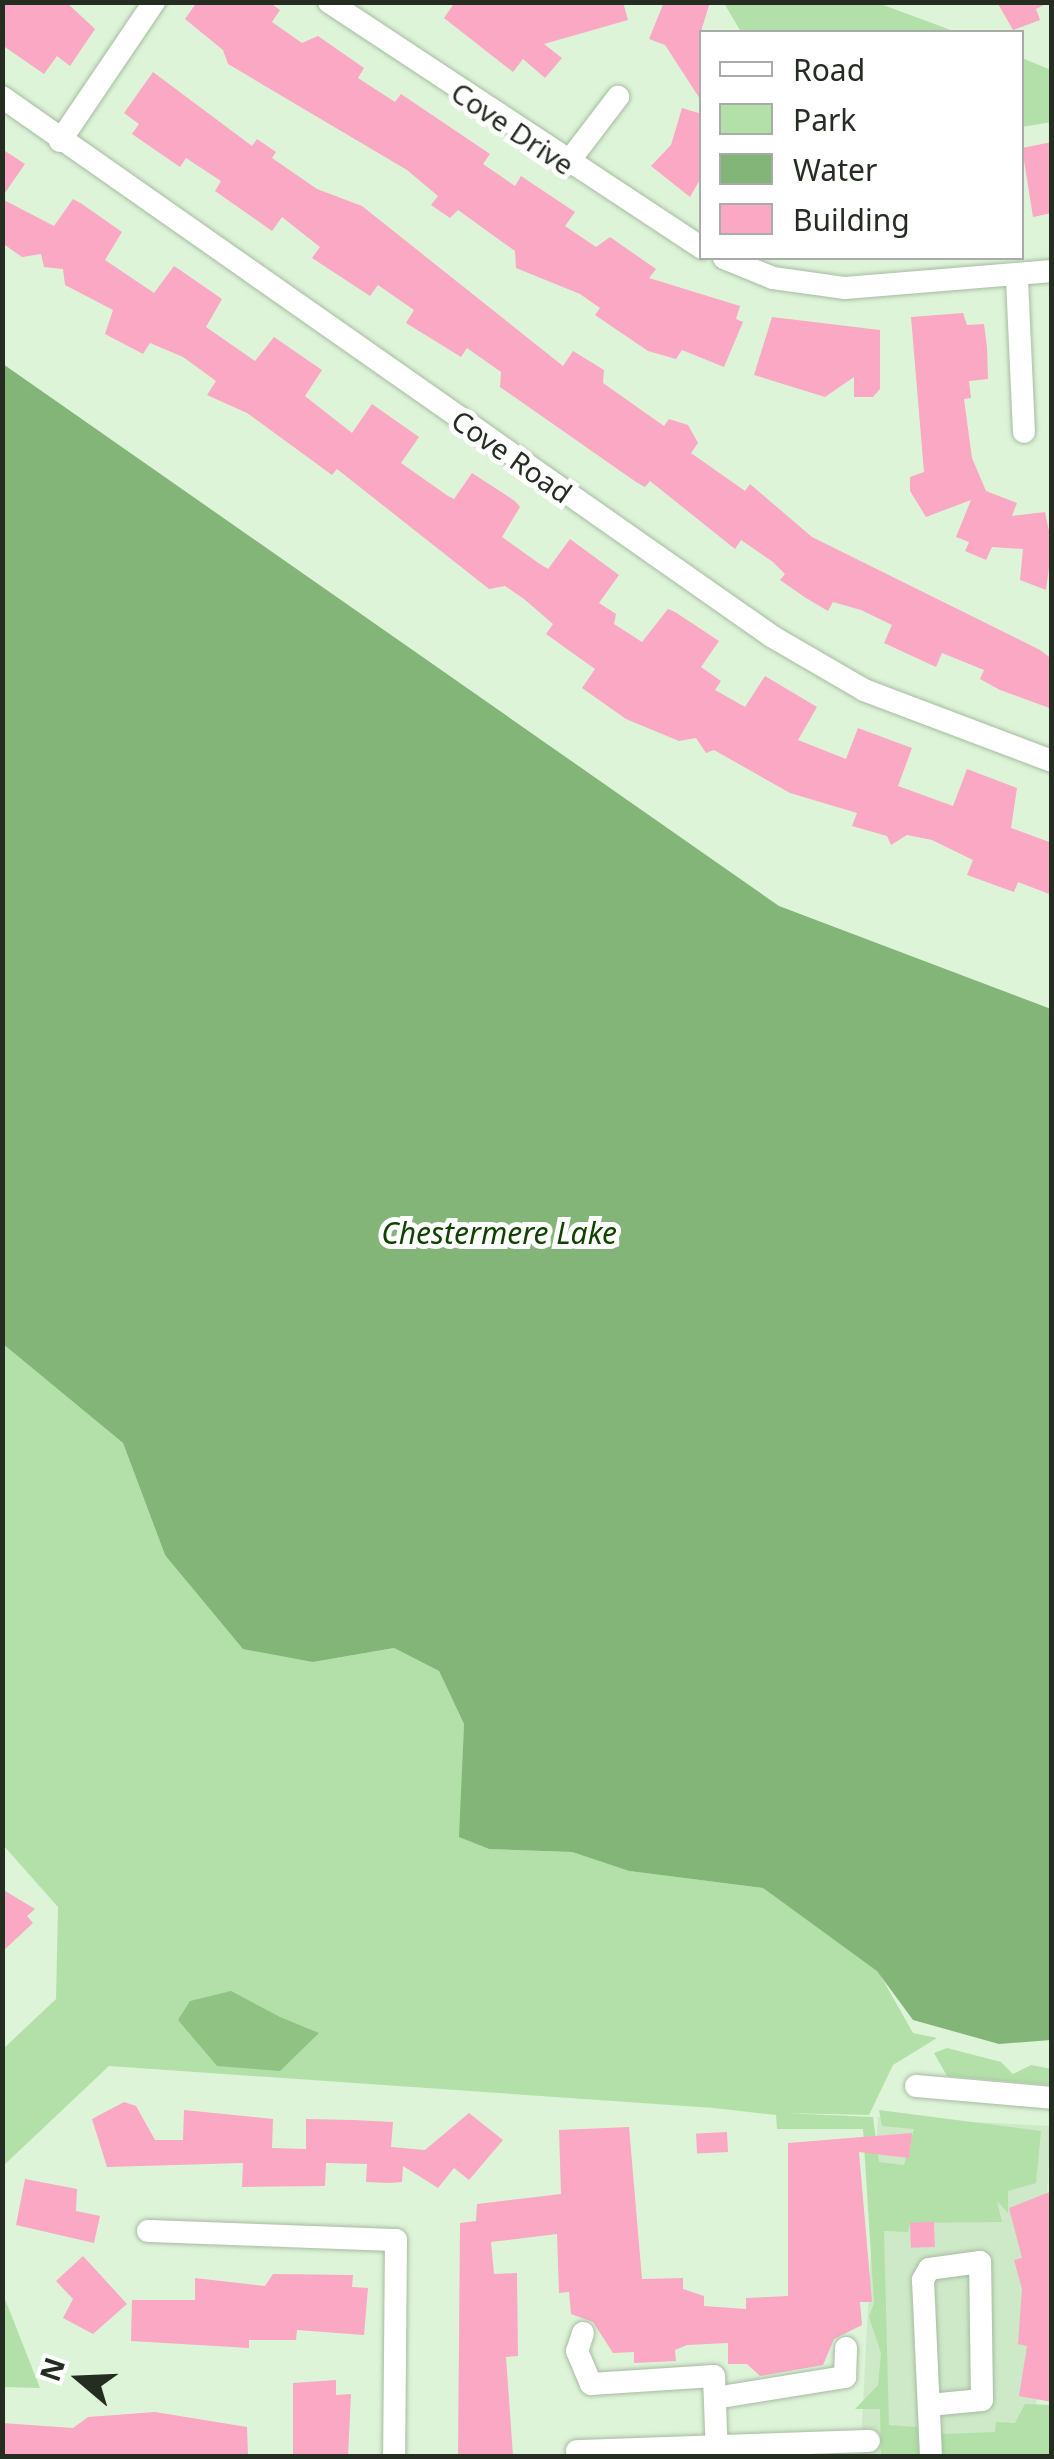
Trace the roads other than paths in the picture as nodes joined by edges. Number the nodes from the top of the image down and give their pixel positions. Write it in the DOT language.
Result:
graph roads {
  1 [pos="154,2"];
  2 [pos="329,2"];
  3 [pos="2,97"];
  4 [pos="618,97"];
  5 [pos="60,141"];
  6 [pos="566,165"];
  7 [pos="699,246"];
  8 [pos="729,260"];
  9 [pos="1052,271"];
  10 [pos="1018,279"];
  11 [pos="1024,432"];
  12 [pos="1052,761"];
  13 [pos="916,2086"];
  14 [pos="1052,2098"];
  15 [pos="148,2232"];
  16 [pos="582,2333"];
  17 [pos="846,2348"];
  18 [pos="714,2398"];
  19 [pos="929,2405"];
  20 [pos="869,2441"];
  21 [pos="577,2450"];
  22 [pos="716,2451"];
  23 [pos="394,2456"];
  24 [pos="930,2456"];
  1 -- 5 [label="street"];
  2 -- 6 [label="street, Cove Drive"];
  3 -- 5 [label="street, Cove Road"];
  4 -- 6 [label="street"];
  5 -- 12 [label="street, Cove Road"];
  6 -- 7 [label="street, Cove Drive"];
  8 -- 10 [label="street"];
  9 -- 10 [label="street"];
  10 -- 11 [label="street"];
  13 -- 14 [label="street"];
  15 -- 23 [label="street"];
  16 -- 18 [label="street"];
  17 -- 18 [label="street"];
  18 -- 22 [label="street"];
  19 -- 19 [label="street"];
  19 -- 24 [label="street"];
  20 -- 22 [label="street"];
  21 -- 22 [label="street"];
}
